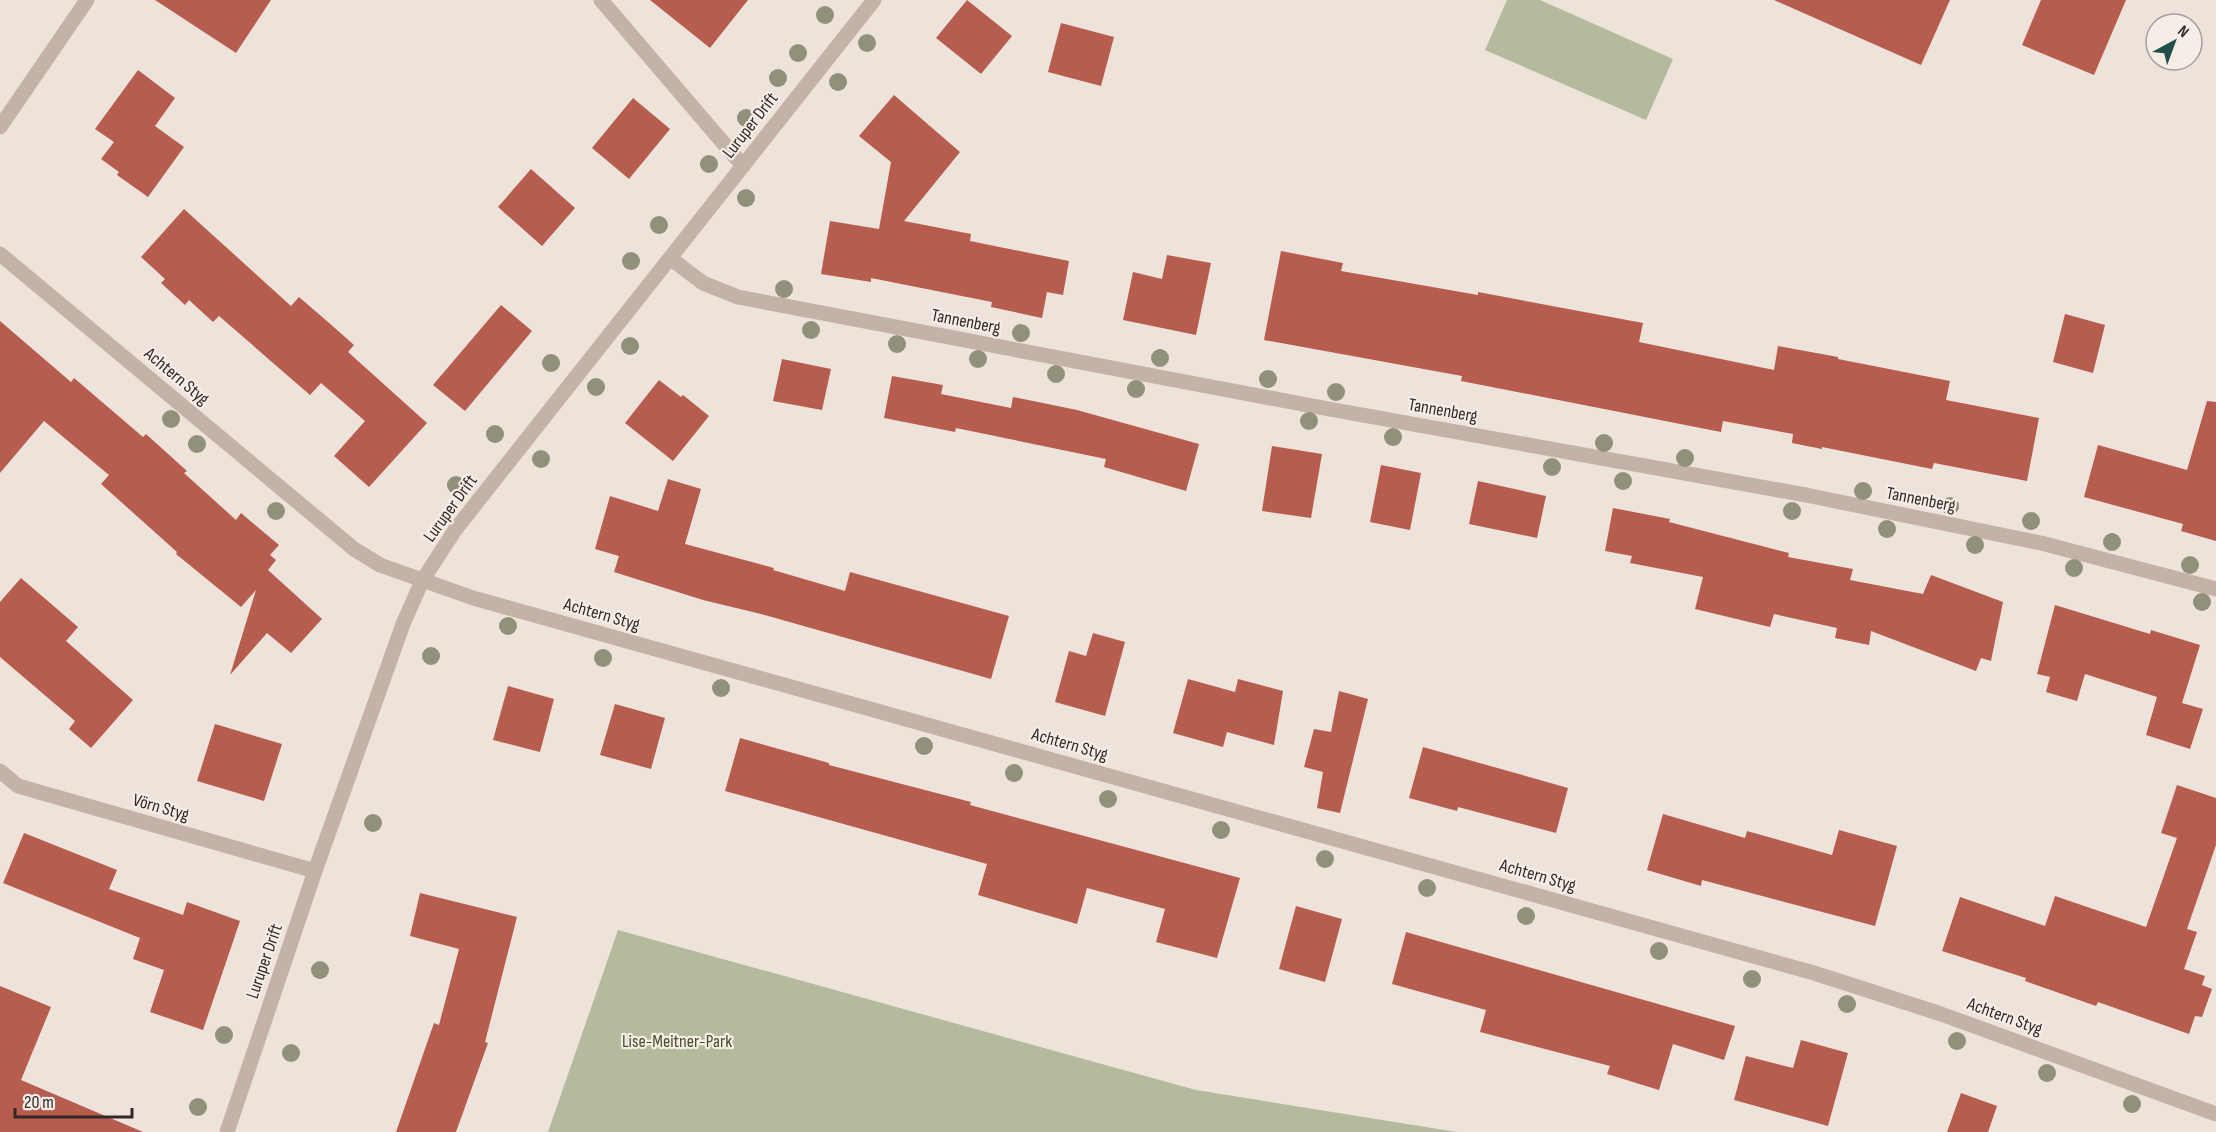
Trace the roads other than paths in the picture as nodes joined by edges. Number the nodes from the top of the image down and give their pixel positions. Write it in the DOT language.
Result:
graph roads {
  1 [pos="87,0"];
  2 [pos="601,0"];
  3 [pos="874,0"];
  4 [pos="0,127"];
  5 [pos="743,166"];
  6 [pos="0,254"];
  7 [pos="670,258"];
  8 [pos="422,581"];
  9 [pos="2216,589"];
  10 [pos="0,771"];
  11 [pos="315,871"];
  12 [pos="2216,1114"];
  13 [pos="227,1132"];
  1 -- 4 [label="street"];
  2 -- 5 [label="street"];
  3 -- 5 [label="street, Luruper Drift"];
  5 -- 7 [label="street, Luruper Drift"];
  6 -- 8 [label="street, Achtern Styg"];
  7 -- 8 [label="street, Luruper Drift"];
  7 -- 9 [label="street, Tannenberg"];
  8 -- 11 [label="street, Luruper Drift"];
  8 -- 12 [label="street, Achtern Styg"];
  10 -- 11 [label="street, Vörn Styg"];
  11 -- 13 [label="street, Luruper Drift"];
}
